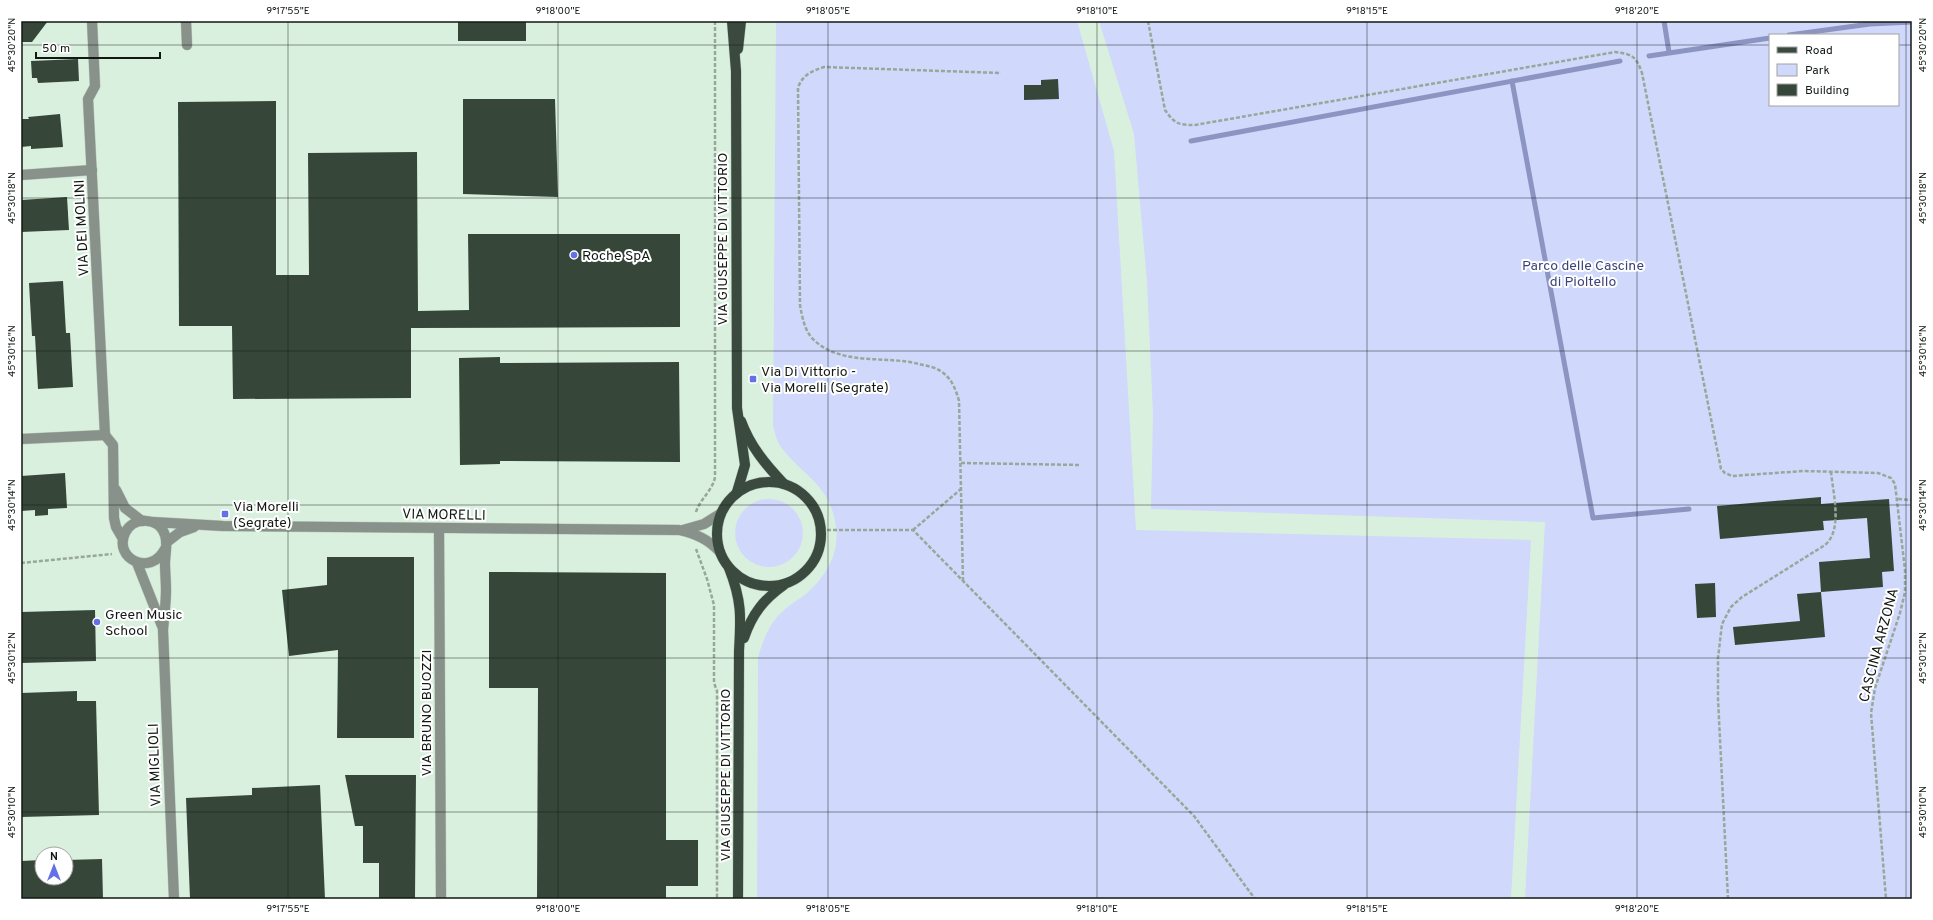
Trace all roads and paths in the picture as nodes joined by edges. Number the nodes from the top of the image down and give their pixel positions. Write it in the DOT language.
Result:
graph roads {
  1 [pos="92,21"];
  2 [pos="186,21"];
  3 [pos="715,21"];
  4 [pos="732,21"];
  5 [pos="741,21"];
  6 [pos="1148,21"];
  7 [pos="187,45"];
  8 [pos="736,71"];
  9 [pos="1000,73"];
  10 [pos="92,170"];
  11 [pos="21,175"];
  12 [pos="737,408"];
  13 [pos="105,435"];
  14 [pos="21,439"];
  15 [pos="960,463"];
  16 [pos="1080,465"];
  17 [pos="1830,472"];
  18 [pos="784,484"];
  19 [pos="115,486"];
  20 [pos="961,489"];
  21 [pos="737,492"];
  22 [pos="1898,499"];
  23 [pos="1912,500"];
  24 [pos="720,514"];
  25 [pos="142,521"];
  26 [pos="153,522"];
  27 [pos="208,525"];
  28 [pos="439,528"];
  29 [pos="821,530"];
  30 [pos="913,530"];
  31 [pos="694,531"];
  32 [pos="123,539"];
  33 [pos="166,546"];
  34 [pos="125,552"];
  35 [pos="720,552"];
  36 [pos="137,562"];
  37 [pos="21,563"];
  38 [pos="729,568"];
  39 [pos="963,581"];
  40 [pos="787,582"];
  41 [pos="163,630"];
  42 [pos="739,651"];
  43 [pos="174,899"];
  44 [pos="441,899"];
  45 [pos="717,899"];
  46 [pos="738,899"];
  47 [pos="1255,899"];
  48 [pos="1728,899"];
  49 [pos="1886,899"];
  1 -- 10 [label="street, VIA DEI MOLINI"];
  2 -- 7 [label="street"];
  3 -- 31 [label="path"];
  4 -- 8 [label="main road, VIA GIUSEPPE DI VITTORIO"];
  5 -- 8 [label="main road, VIA GIUSEPPE DI VITTORIO"];
  6 -- 17 [label="path, CASCINA ARZONA"];
  8 -- 12 [label="main road, VIA GIUSEPPE DI VITTORIO"];
  9 -- 15 [label="path"];
  10 -- 11 [label="street"];
  10 -- 13 [label="street, VIA DEI MOLINI"];
  12 -- 18 [label="main road, VIA GIUSEPPE DI VITTORIO"];
  12 -- 21 [label="main road, VIA GIUSEPPE DI VITTORIO"];
  13 -- 14 [label="street"];
  13 -- 19 [label="street"];
  15 -- 16 [label="path"];
  15 -- 20 [label="path"];
  17 -- 22 [label="path, CASCINA ARZONA"];
  17 -- 48 [label="path"];
  18 -- 21 [label="main road"];
  18 -- 29 [label="main road"];
  19 -- 25 [label="street"];
  19 -- 32 [label="street"];
  20 -- 30 [label="path"];
  20 -- 39 [label="path"];
  21 -- 24 [label="main road"];
  22 -- 23 [label="path"];
  22 -- 49 [label="path, CASCINA ARZONA"];
  24 -- 31 [label="street"];
  24 -- 35 [label="main road"];
  25 -- 26 [label="street"];
  25 -- 32 [label="street"];
  26 -- 27 [label="street, VIA MORELLI"];
  26 -- 33 [label="street"];
  27 -- 28 [label="street, VIA MORELLI"];
  27 -- 33 [label="street, VIA MORELLI"];
  28 -- 31 [label="street, VIA MORELLI"];
  28 -- 44 [label="street, VIA BRUNO BUOZZI"];
  29 -- 30 [label="path"];
  29 -- 40 [label="main road"];
  30 -- 39 [label="path"];
  31 -- 35 [label="street, VIA MORELLI"];
  31 -- 45 [label="path"];
  32 -- 34 [label="street"];
  33 -- 36 [label="street"];
  33 -- 41 [label="street"];
  34 -- 36 [label="street"];
  34 -- 37 [label="path"];
  35 -- 38 [label="main road"];
  36 -- 41 [label="street"];
  38 -- 40 [label="main road"];
  38 -- 42 [label="main road, VIA GIUSEPPE DI VITTORIO"];
  39 -- 47 [label="path"];
  40 -- 42 [label="main road, VIA GIUSEPPE DI VITTORIO"];
  41 -- 43 [label="street, VIA MIGLIOLI"];
  42 -- 46 [label="main road, VIA GIUSEPPE DI VITTORIO"];
}
